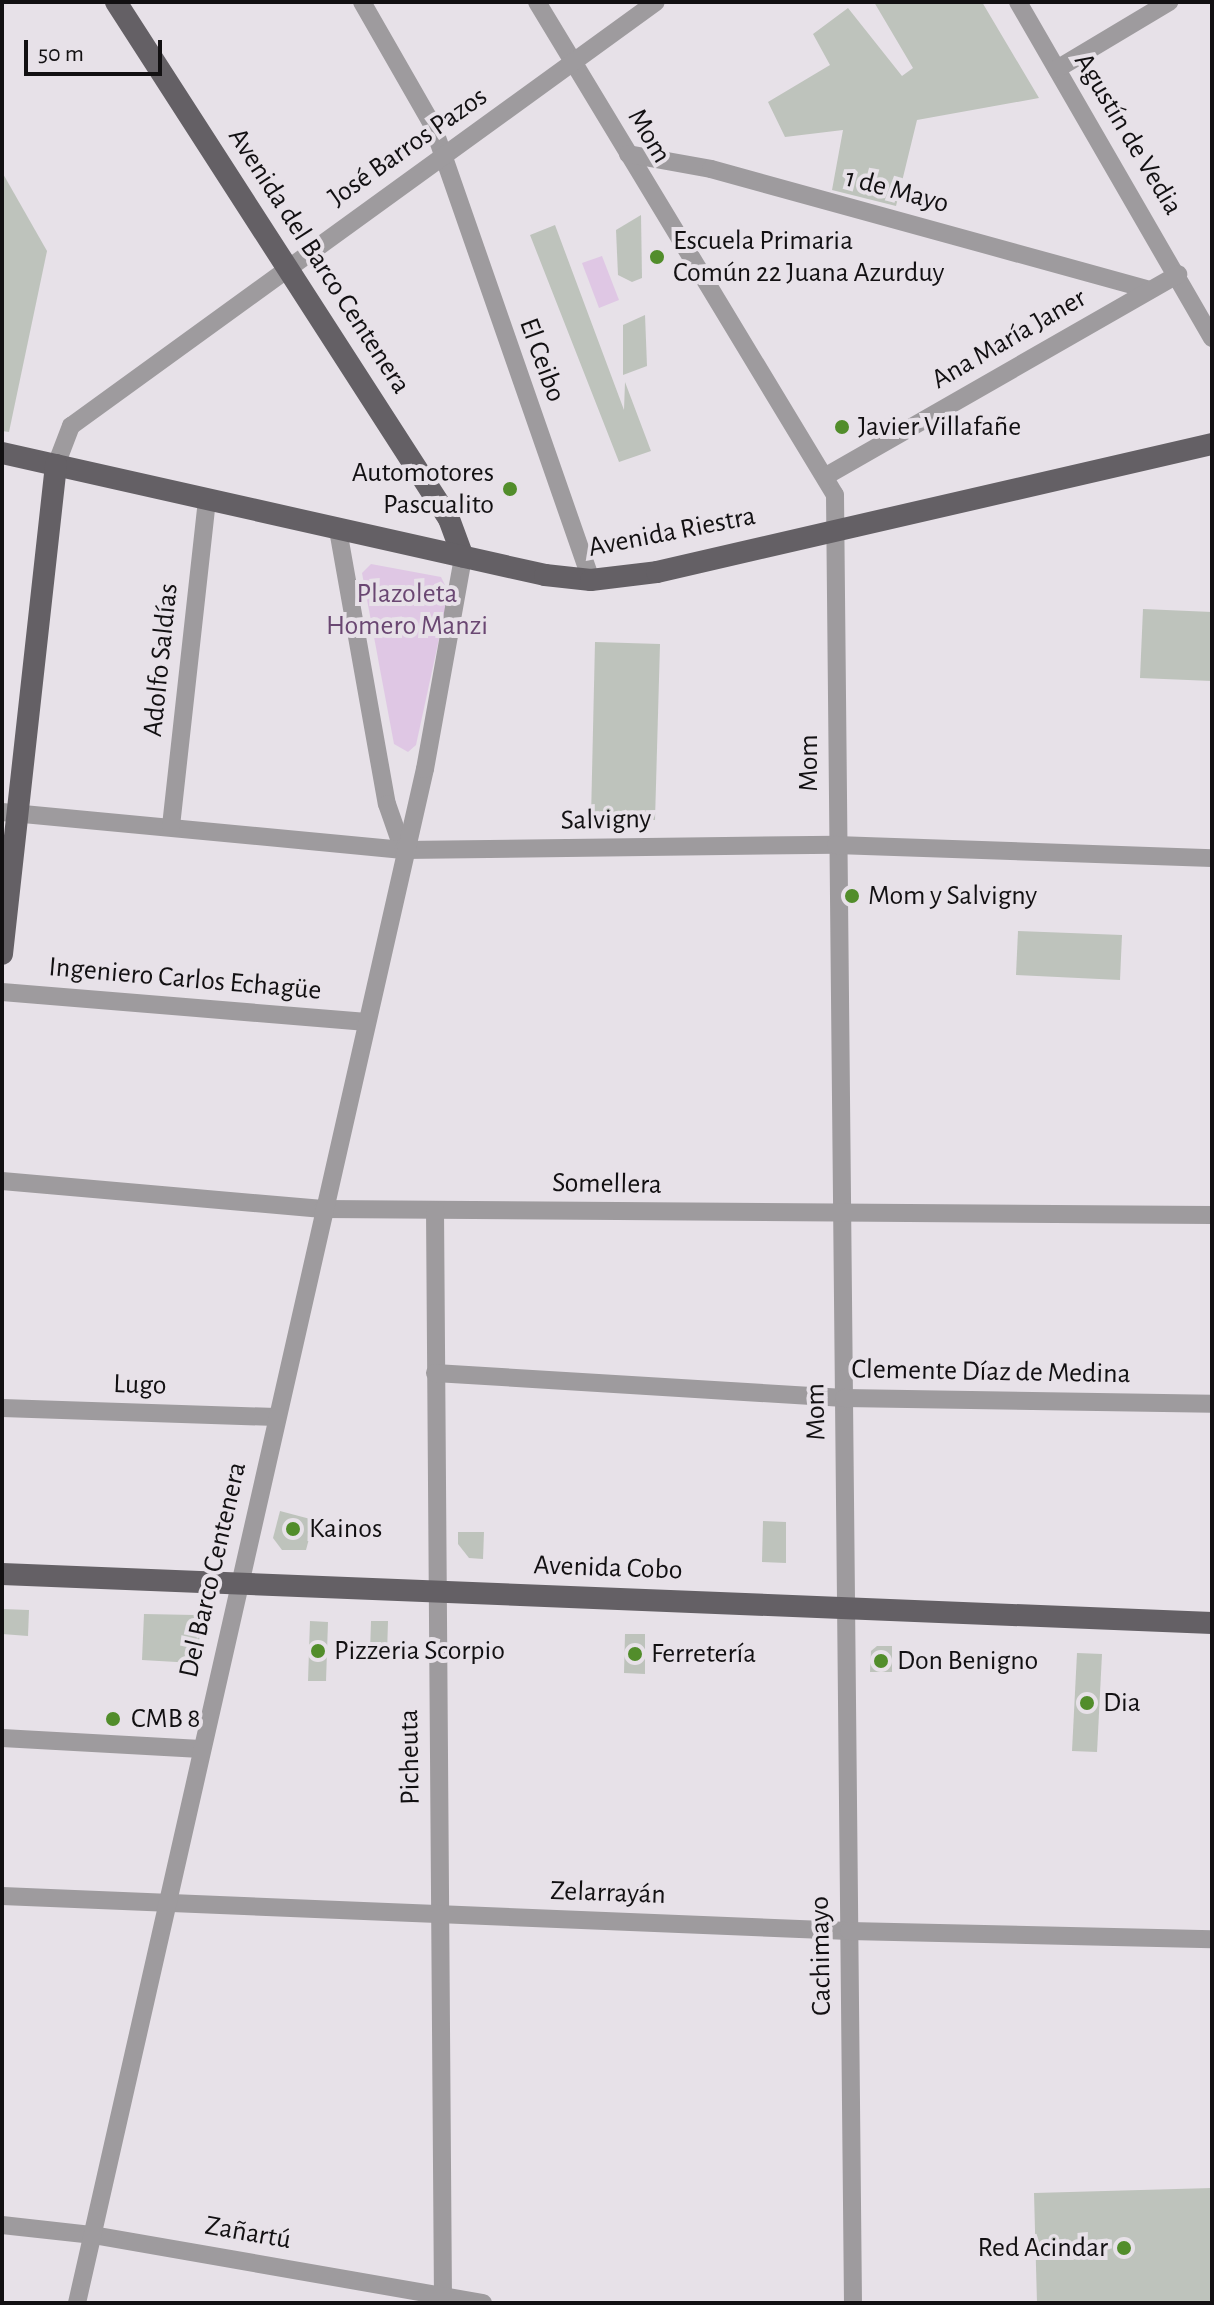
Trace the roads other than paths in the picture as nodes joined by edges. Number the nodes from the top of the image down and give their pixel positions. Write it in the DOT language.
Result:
graph roads {
  1 [pos="116,2"];
  2 [pos="362,2"];
  3 [pos="537,2"];
  4 [pos="656,2"];
  5 [pos="1018,2"];
  6 [pos="1169,2"];
  7 [pos="573,64"];
  8 [pos="1057,69"];
  9 [pos="628,154"];
  10 [pos="440,159"];
  11 [pos="287,266"];
  12 [pos="1178,274"];
  13 [pos="1150,290"];
  14 [pos="1207,317"];
  15 [pos="1212,338"];
  16 [pos="1212,444"];
  17 [pos="2,453"];
  18 [pos="56,465"];
  19 [pos="826,476"];
  20 [pos="207,501"];
  21 [pos="837,529"];
  22 [pos="338,530"];
  23 [pos="463,557"];
  24 [pos="591,580"];
  25 [pos="10,813"];
  26 [pos="171,826"];
  27 [pos="836,845"];
  28 [pos="403,850"];
  29 [pos="1212,858"];
  30 [pos="2,954"];
  31 [pos="2,992"];
  32 [pos="364,1022"];
  33 [pos="2,1181"];
  34 [pos="323,1209"];
  35 [pos="435,1210"];
  36 [pos="1212,1215"];
  37 [pos="842,1216"];
  38 [pos="435,1373"];
  39 [pos="844,1398"];
  40 [pos="1212,1404"];
  41 [pos="2,1408"];
  42 [pos="276,1417"];
  43 [pos="2,1574"];
  44 [pos="239,1583"];
  45 [pos="436,1591"];
  46 [pos="846,1608"];
  47 [pos="1212,1623"];
  48 [pos="2,1738"];
  49 [pos="201,1749"];
  50 [pos="2,1896"];
  51 [pos="166,1904"];
  52 [pos="439,1915"];
  53 [pos="849,1931"];
  54 [pos="1212,1939"];
  55 [pos="2,2225"];
  56 [pos="93,2235"];
  57 [pos="443,2299"];
  58 [pos="77,2303"];
  59 [pos="483,2303"];
  60 [pos="853,2303"];
  1 -- 11 [label="main road, Avenida del Barco Centenera"];
  2 -- 10 [label="street, El Ceibo"];
  3 -- 7 [label="street, Mom"];
  4 -- 7 [label="street, José Barros Pazos"];
  5 -- 8 [label="street, Agustín de Vedia"];
  6 -- 8 [label="street"];
  7 -- 9 [label="street, Mom"];
  7 -- 10 [label="street, José Barros Pazos"];
  8 -- 12 [label="street, Agustín de Vedia"];
  9 -- 13 [label="street, 1 de Mayo"];
  9 -- 19 [label="street, Mom"];
  10 -- 11 [label="street, José Barros Pazos"];
  10 -- 24 [label="street, El Ceibo"];
  11 -- 18 [label="street, José Barros Pazos"];
  11 -- 23 [label="main road, Avenida del Barco Centenera"];
  12 -- 13 [label="street, Ana María Janer"];
  12 -- 14 [label="street, Agustín de Vedia"];
  13 -- 19 [label="street, Ana María Janer"];
  14 -- 15 [label="street, Agustín de Vedia"];
  16 -- 21 [label="main road, Avenida Riestra"];
  17 -- 18 [label="main road, Avenida Riestra"];
  18 -- 20 [label="main road, Avenida Riestra"];
  18 -- 25 [label="main road"];
  19 -- 21 [label="street, Mom"];
  20 -- 22 [label="main road, Avenida Riestra"];
  20 -- 26 [label="street, Adolfo Saldías"];
  21 -- 24 [label="main road, Avenida Riestra"];
  21 -- 27 [label="street, Mom"];
  22 -- 23 [label="main road, Avenida Riestra"];
  22 -- 28 [label="street"];
  23 -- 24 [label="main road, Avenida Riestra"];
  23 -- 28 [label="street, Del Barco Centenera"];
  25 -- 26 [label="street, Salvigny"];
  25 -- 30 [label="main road"];
  26 -- 28 [label="street, Salvigny"];
  27 -- 28 [label="street, Salvigny"];
  27 -- 29 [label="street, Salvigny"];
  27 -- 37 [label="street, Mom"];
  28 -- 32 [label="street, Del Barco Centenera"];
  31 -- 32 [label="street, Ingeniero Carlos Echagüe"];
  32 -- 34 [label="street, Del Barco Centenera"];
  33 -- 34 [label="street, Somellera"];
  34 -- 35 [label="street, Somellera"];
  34 -- 42 [label="street, Del Barco Centenera"];
  35 -- 37 [label="street, Somellera"];
  35 -- 38 [label="street, Picheuta"];
  36 -- 37 [label="street, Somellera"];
  37 -- 39 [label="street, Mom"];
  38 -- 39 [label="street, Clemente Díaz de Medina"];
  38 -- 45 [label="street, Picheuta"];
  39 -- 40 [label="street, Clemente Díaz de Medina"];
  39 -- 46 [label="street, Mom"];
  41 -- 42 [label="street, Lugo"];
  42 -- 44 [label="street, Del Barco Centenera"];
  43 -- 44 [label="main road, Avenida Cobo"];
  44 -- 45 [label="main road, Avenida Cobo"];
  44 -- 49 [label="street, Del Barco Centenera"];
  45 -- 46 [label="main road, Avenida Cobo"];
  45 -- 52 [label="street, Picheuta"];
  46 -- 47 [label="main road, Avenida Cobo"];
  46 -- 53 [label="street, Cachimayo"];
  48 -- 49 [label="street"];
  49 -- 51 [label="street, Del Barco Centenera"];
  50 -- 51 [label="street, Zelarrayán"];
  51 -- 52 [label="street, Zelarrayán"];
  51 -- 56 [label="street, Del Barco Centenera"];
  52 -- 53 [label="street, Zelarrayán"];
  52 -- 57 [label="street, Picheuta"];
  53 -- 54 [label="street, Zelarrayán"];
  53 -- 60 [label="street, Cachimayo"];
  55 -- 56 [label="street, Zañartú"];
  56 -- 57 [label="street, Zañartú"];
  56 -- 58 [label="street, Del Barco Centenera"];
  57 -- 59 [label="street, Zañartú"];
}
